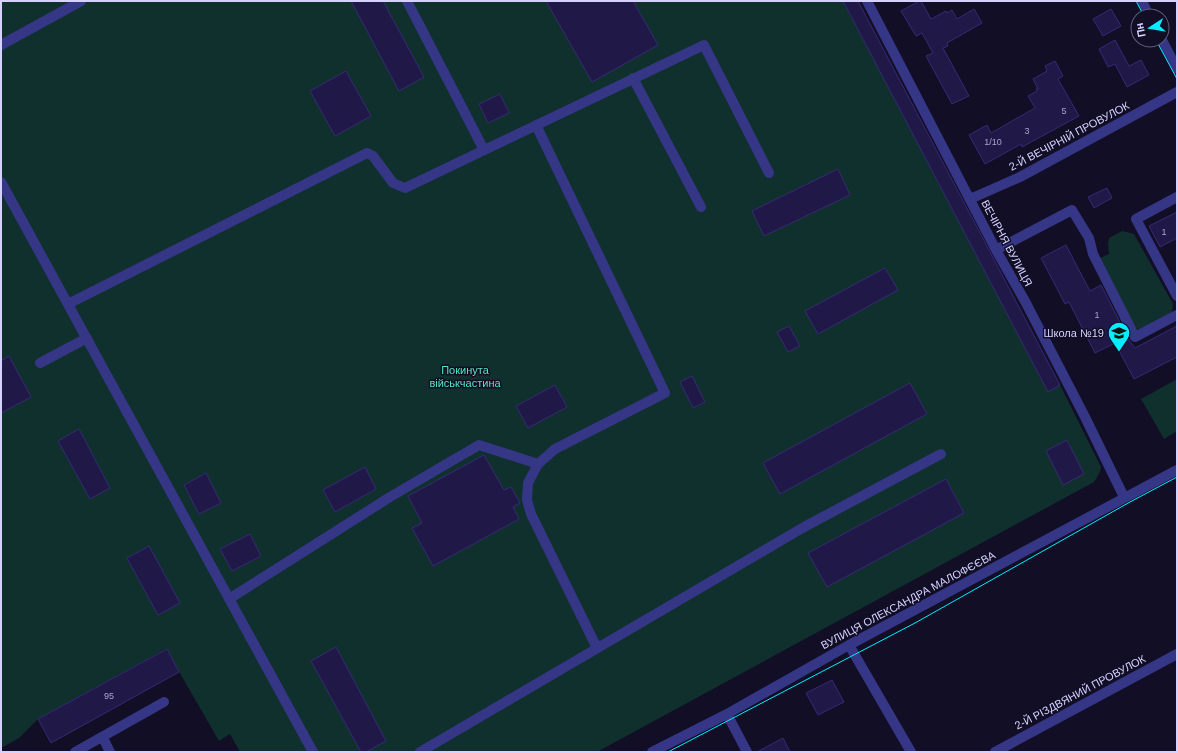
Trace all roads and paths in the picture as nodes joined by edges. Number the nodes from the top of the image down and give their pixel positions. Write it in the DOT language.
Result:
graph roads {
  1 [pos="81,1"];
  2 [pos="407,1"];
  3 [pos="867,1"];
  4 [pos="1,44"];
  5 [pos="1166,48"];
  6 [pos="1177,69"];
  7 [pos="633,78"];
  8 [pos="1177,92"];
  9 [pos="536,125"];
  10 [pos="484,150"];
  11 [pos="769,173"];
  12 [pos="1,182"];
  13 [pos="1177,197"];
  14 [pos="970,199"];
  15 [pos="701,207"];
  16 [pos="996,250"];
  17 [pos="1177,296"];
  18 [pos="68,304"];
  19 [pos="1177,315"];
  20 [pos="87,338"];
  21 [pos="40,363"];
  22 [pos="942,454"];
  23 [pos="538,464"];
  24 [pos="1177,470"];
  25 [pos="1124,497"];
  26 [pos="229,598"];
  27 [pos="849,645"];
  28 [pos="597,648"];
  29 [pos="1177,654"];
  30 [pos="164,702"];
  31 [pos="727,714"];
  32 [pos="103,738"];
  33 [pos="75,752"];
  34 [pos="110,752"];
  35 [pos="313,752"];
  36 [pos="420,752"];
  37 [pos="652,752"];
  38 [pos="747,752"];
  39 [pos="911,752"];
  40 [pos="995,752"];
  1 -- 4 [label="street"];
  2 -- 10 [label="street"];
  3 -- 14 [label="street, ВЕЧІРНЯ ВУЛИЦЯ"];
  5 -- 6 [label="street"];
  7 -- 9 [label="street"];
  7 -- 11 [label="street"];
  7 -- 15 [label="street"];
  8 -- 14 [label="street, 2-Й ВЕЧІРНІЙ ПРОВУЛОК"];
  9 -- 10 [label="street"];
  9 -- 23 [label="street"];
  10 -- 18 [label="street"];
  12 -- 18 [label="street"];
  13 -- 17 [label="street"];
  14 -- 16 [label="street, ВЕЧІРНЯ ВУЛИЦЯ"];
  16 -- 19 [label="street"];
  16 -- 25 [label="street, ВЕЧІРНЯ ВУЛИЦЯ"];
  18 -- 20 [label="street"];
  20 -- 21 [label="street"];
  20 -- 26 [label="street"];
  22 -- 28 [label="street"];
  23 -- 26 [label="street"];
  23 -- 28 [label="street"];
  24 -- 25 [label="street, ВУЛИЦЯ ОЛЕКСАНДРА МАЛОФЄЄВА"];
  25 -- 27 [label="street, ВУЛИЦЯ ОЛЕКСАНДРА МАЛОФЄЄВА"];
  26 -- 35 [label="street"];
  27 -- 31 [label="street, ВУЛИЦЯ ОЛЕКСАНДРА МАЛОФЄЄВА"];
  27 -- 39 [label="street"];
  28 -- 36 [label="street"];
  29 -- 40 [label="street, 2-Й РІЗДВЯНИЙ ПРОВУЛОК"];
  30 -- 32 [label="street"];
  31 -- 37 [label="street, ВУЛИЦЯ ОЛЕКСАНДРА МАЛОФЄЄВА"];
  31 -- 38 [label="street"];
  32 -- 33 [label="street"];
  32 -- 34 [label="street"];
}
